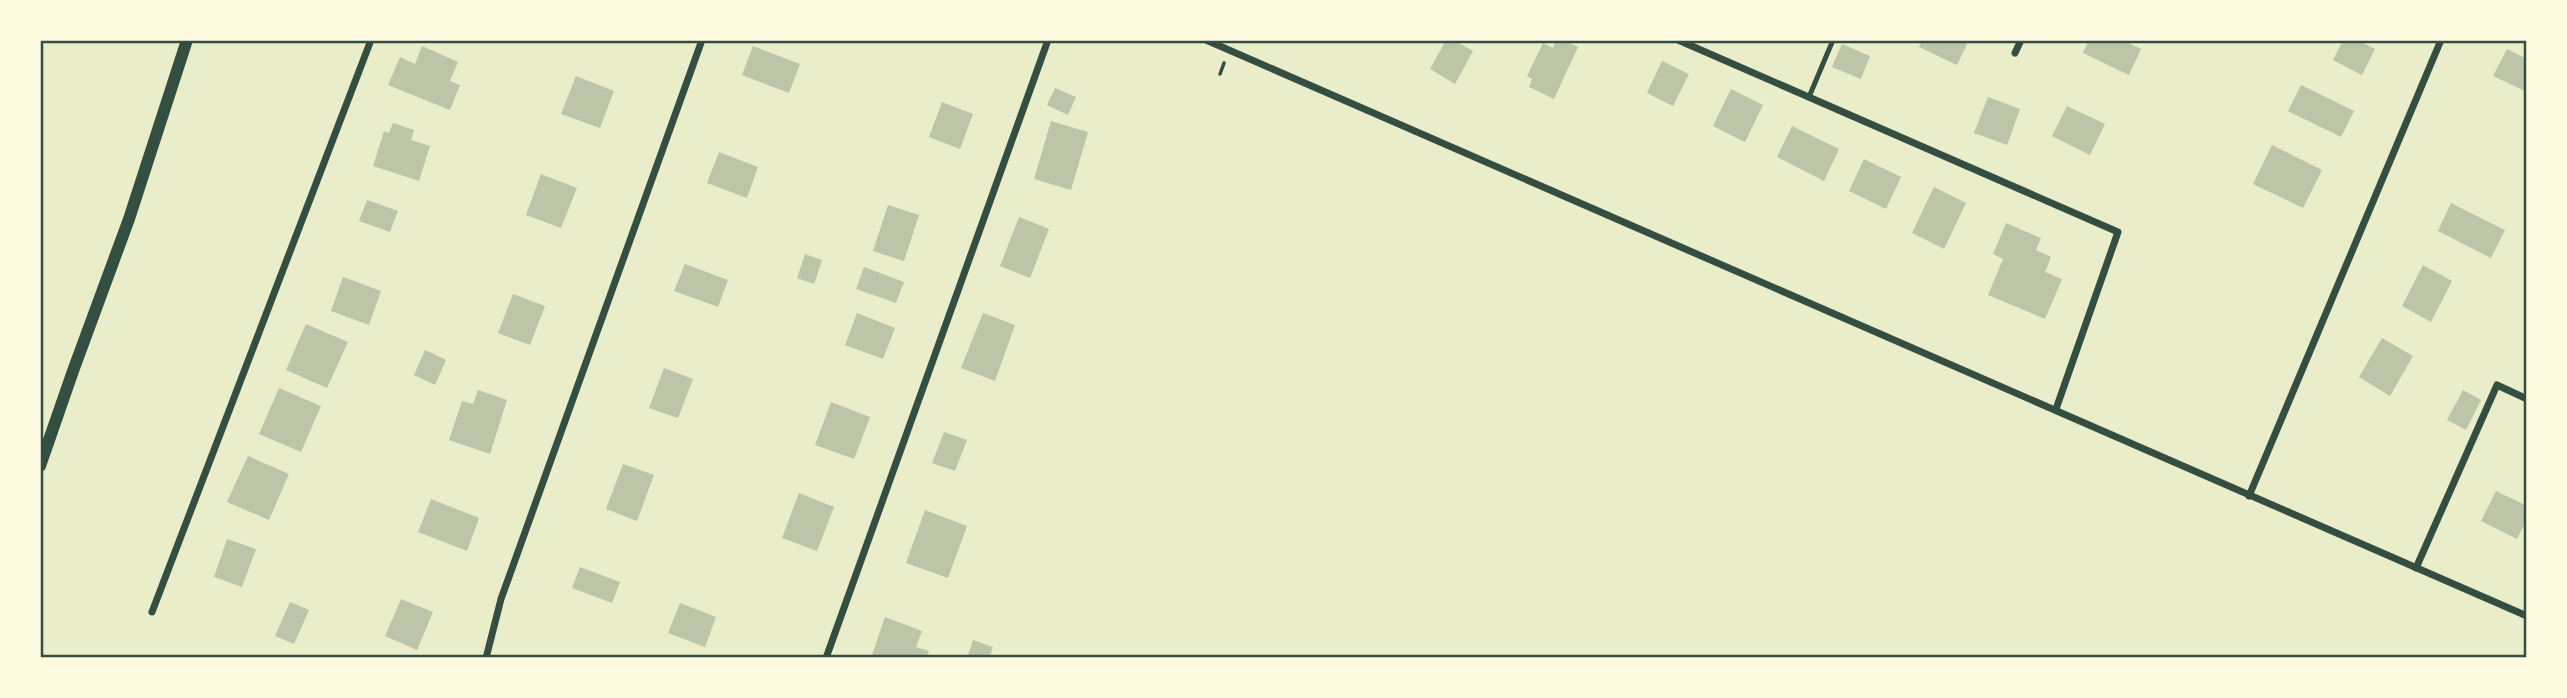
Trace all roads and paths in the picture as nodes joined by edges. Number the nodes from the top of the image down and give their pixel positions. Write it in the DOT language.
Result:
graph roads {
  1 [pos="187,40"];
  2 [pos="371,40"];
  3 [pos="702,40"];
  4 [pos="1048,40"];
  5 [pos="1206,40"];
  6 [pos="1678,40"];
  7 [pos="1833,40"];
  8 [pos="2021,40"];
  9 [pos="2441,40"];
  10 [pos="2015,53"];
  11 [pos="1809,97"];
  12 [pos="2527,399"];
  13 [pos="2056,409"];
  14 [pos="40,466"];
  15 [pos="2249,496"];
  16 [pos="2416,568"];
  17 [pos="152,612"];
  18 [pos="2527,616"];
  19 [pos="485,658"];
  20 [pos="826,658"];
  1 -- 14 [label="street"];
  2 -- 17 [label="street"];
  3 -- 19 [label="street"];
  4 -- 20 [label="street"];
  5 -- 13 [label="street"];
  6 -- 11 [label="street"];
  7 -- 11 [label="lane"];
  8 -- 10 [label="street"];
  9 -- 15 [label="street"];
  11 -- 13 [label="street"];
  12 -- 16 [label="street"];
  13 -- 15 [label="street"];
  15 -- 16 [label="street"];
  16 -- 18 [label="street"];
}
